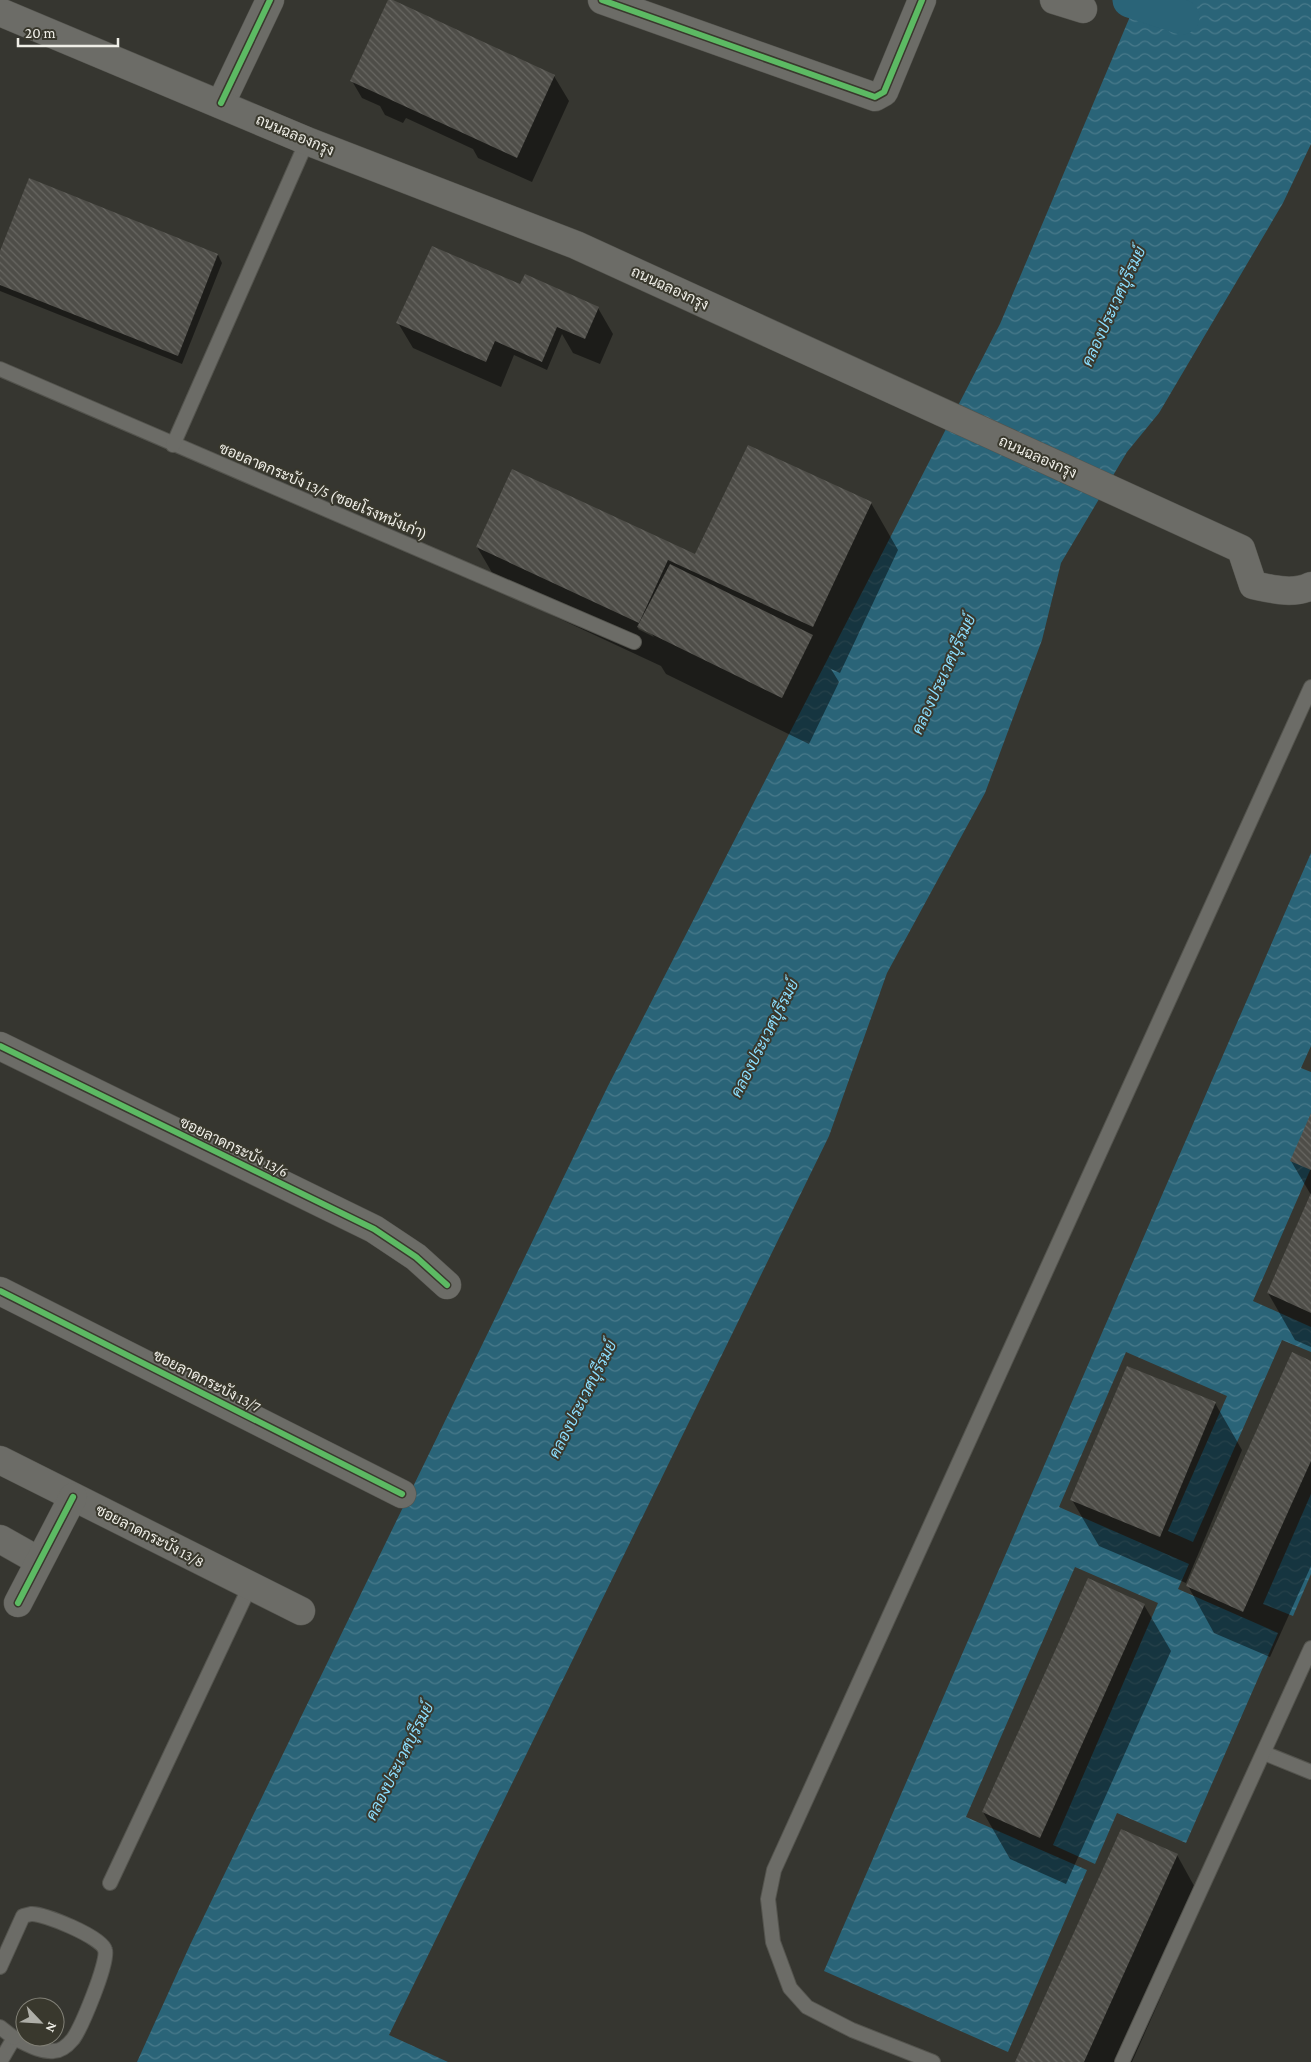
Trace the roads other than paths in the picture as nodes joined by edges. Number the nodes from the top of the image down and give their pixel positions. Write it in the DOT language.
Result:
graph roads {
  1 [pos="270,0"];
  2 [pos="602,0"];
  3 [pos="922,0"];
  4 [pos="1054,0"];
  5 [pos="1083,9"];
  6 [pos="0,12"];
  7 [pos="221,103"];
  8 [pos="307,140"];
  9 [pos="0,369"];
  10 [pos="173,445"];
  11 [pos="1311,586"];
  12 [pos="634,642"];
  13 [pos="1311,687"];
  14 [pos="0,1046"];
  15 [pos="446,1285"];
  16 [pos="0,1291"];
  17 [pos="0,1460"];
  18 [pos="402,1494"];
  19 [pos="73,1497"];
  20 [pos="0,1539"];
  21 [pos="39,1561"];
  22 [pos="250,1586"];
  23 [pos="18,1604"];
  24 [pos="301,1611"];
  25 [pos="1311,1648"];
  26 [pos="1264,1753"];
  27 [pos="1311,1772"];
  28 [pos="110,1883"];
  29 [pos="0,1967"];
  30 [pos="0,2027"];
  31 [pos="14,2038"];
  32 [pos="0,2062"];
  33 [pos="933,2062"];
  34 [pos="1122,2062"];
  1 -- 7 [label="street"];
  2 -- 3 [label="street"];
  4 -- 5 [label="street"];
  6 -- 7 [label="street, ถนนฉลองกรุง"];
  7 -- 8 [label="street, ถนนฉลองกรุง"];
  8 -- 10 [label="lane"];
  8 -- 11 [label="street, ถนนฉลองกรุง"];
  9 -- 10 [label="lane, ซอยลาดกระบัง 13/5 (ซอยโรงหนังเก่า)"];
  10 -- 12 [label="lane, ซอยลาดกระบัง 13/5 (ซอยโรงหนังเก่า)"];
  13 -- 33 [label="lane"];
  14 -- 15 [label="street, ซอยลาดกระบัง 13/6"];
  16 -- 18 [label="street, ซอยลาดกระบัง 13/7"];
  17 -- 19 [label="street, ซอยลาดกระบัง 13/8"];
  19 -- 21 [label="street"];
  19 -- 22 [label="street, ซอยลาดกระบัง 13/8"];
  20 -- 21 [label="street"];
  21 -- 23 [label="street"];
  22 -- 24 [label="street, ซอยลาดกระบัง 13/8"];
  22 -- 28 [label="lane"];
  25 -- 26 [label="lane"];
  26 -- 27 [label="lane"];
  26 -- 34 [label="lane"];
  29 -- 31 [label="lane"];
  30 -- 31 [label="lane"];
  31 -- 32 [label="lane"];
}
